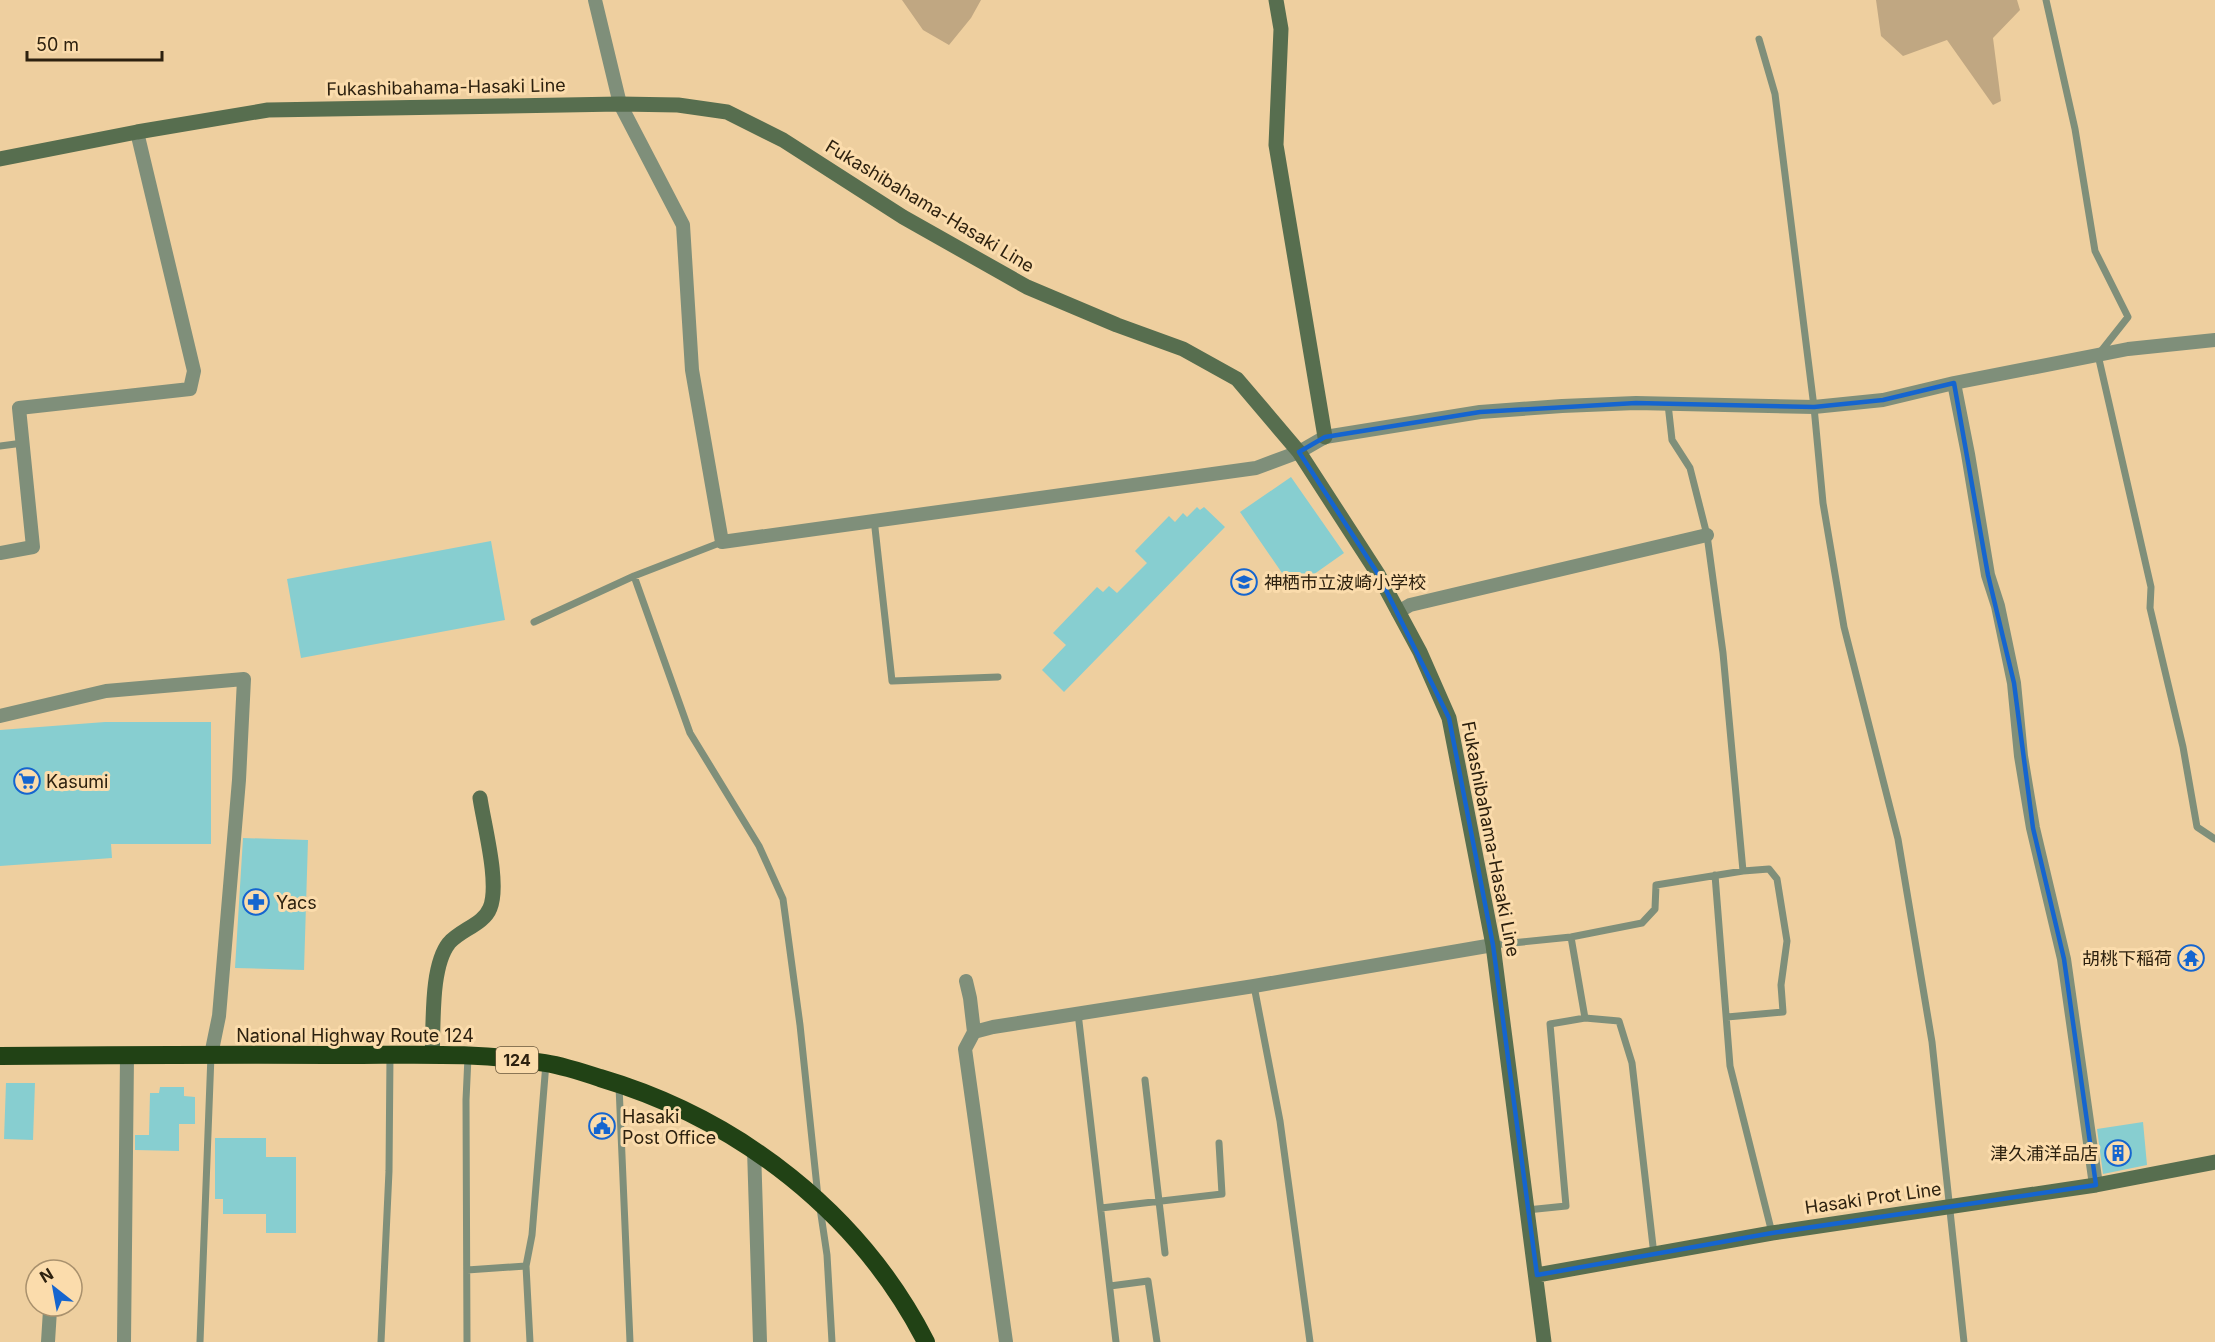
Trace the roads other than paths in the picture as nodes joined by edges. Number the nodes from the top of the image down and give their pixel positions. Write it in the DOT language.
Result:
graph roads {
  1 [pos="595,0"];
  2 [pos="1276,0"];
  3 [pos="2046,0"];
  4 [pos="1759,39"];
  5 [pos="620,104"];
  6 [pos="137,132"];
  7 [pos="0,159"];
  8 [pos="2215,340"];
  9 [pos="2098,355"];
  10 [pos="1954,383"];
  11 [pos="1668,404"];
  12 [pos="1814,407"];
  13 [pos="1325,437"];
  14 [pos="23,443"];
  15 [pos="0,446"];
  16 [pos="1299,452"];
  17 [pos="874,519"];
  18 [pos="1707,535"];
  19 [pos="722,542"];
  20 [pos="0,553"];
  21 [pos="634,576"];
  22 [pos="1398,612"];
  23 [pos="534,622"];
  24 [pos="998,676"];
  25 [pos="0,716"];
  26 [pos="480,798"];
  27 [pos="2215,839"];
  28 [pos="1743,871"];
  29 [pos="1715,875"];
  30 [pos="1571,937"];
  31 [pos="1493,945"];
  32 [pos="966,981"];
  33 [pos="1254,986"];
  34 [pos="1078,1013"];
  35 [pos="1727,1017"];
  36 [pos="1585,1018"];
  37 [pos="974,1032"];
  38 [pos="211,1055"];
  39 [pos="390,1055"];
  40 [pos="432,1055"];
  41 [pos="0,1056"];
  42 [pos="128,1056"];
  43 [pos="468,1056"];
  44 [pos="546,1063"];
  45 [pos="1145,1080"];
  46 [pos="619,1083"];
  47 [pos="1219,1143"];
  48 [pos="754,1149"];
  49 [pos="2215,1162"];
  50 [pos="2096,1185"];
  51 [pos="819,1202"];
  52 [pos="1159,1202"];
  53 [pos="1948,1207"];
  54 [pos="1101,1208"];
  55 [pos="1527,1210"];
  56 [pos="1772,1233"];
  57 [pos="1165,1253"];
  58 [pos="1654,1255"];
  59 [pos="526,1266"];
  60 [pos="467,1270"];
  61 [pos="1537,1275"];
  62 [pos="1110,1286"];
  63 [pos="50,1318"];
  64 [pos="48,1342"];
  65 [pos="124,1342"];
  66 [pos="200,1342"];
  67 [pos="381,1342"];
  68 [pos="467,1342"];
  69 [pos="530,1342"];
  70 [pos="630,1342"];
  71 [pos="760,1342"];
  72 [pos="832,1342"];
  73 [pos="926,1342"];
  74 [pos="1006,1342"];
  75 [pos="1116,1342"];
  76 [pos="1157,1342"];
  77 [pos="1310,1342"];
  78 [pos="1545,1342"];
  79 [pos="1964,1342"];
  1 -- 5 [label="street"];
  2 -- 13 [label="main road"];
  3 -- 9 [label="lane"];
  4 -- 12 [label="lane"];
  5 -- 6 [label="main road, Fukashibahama-Hasaki Line"];
  5 -- 16 [label="main road, Fukashibahama-Hasaki Line"];
  5 -- 19 [label="street"];
  6 -- 7 [label="main road, Fukashibahama-Hasaki Line"];
  6 -- 14 [label="street"];
  8 -- 9 [label="street"];
  9 -- 10 [label="street"];
  9 -- 27 [label="lane"];
  10 -- 12 [label="street"];
  10 -- 50 [label="street"];
  11 -- 12 [label="street"];
  11 -- 13 [label="street"];
  11 -- 18 [label="lane"];
  12 -- 53 [label="lane"];
  13 -- 16 [label="street"];
  14 -- 15 [label="lane"];
  14 -- 20 [label="street"];
  16 -- 17 [label="street"];
  16 -- 22 [label="main road, Fukashibahama-Hasaki Line"];
  17 -- 19 [label="street"];
  17 -- 24 [label="lane"];
  18 -- 22 [label="street"];
  18 -- 28 [label="lane"];
  19 -- 21 [label="lane"];
  21 -- 23 [label="lane"];
  21 -- 51 [label="lane"];
  22 -- 31 [label="main road, Fukashibahama-Hasaki Line"];
  25 -- 38 [label="street"];
  26 -- 40 [label="main road"];
  28 -- 29 [label="lane"];
  28 -- 35 [label="lane"];
  29 -- 30 [label="lane"];
  29 -- 35 [label="lane"];
  30 -- 31 [label="lane"];
  30 -- 36 [label="lane"];
  31 -- 33 [label="street"];
  31 -- 55 [label="main road, Fukashibahama-Hasaki Line"];
  32 -- 37 [label="street"];
  33 -- 34 [label="street"];
  33 -- 77 [label="lane"];
  34 -- 37 [label="street"];
  34 -- 54 [label="lane"];
  35 -- 56 [label="lane"];
  36 -- 55 [label="lane"];
  36 -- 58 [label="lane"];
  37 -- 74 [label="street"];
  38 -- 39 [label="highway, National Highway Route 124 / 124"];
  38 -- 42 [label="highway, National Highway Route 124 / 124"];
  38 -- 66 [label="lane"];
  39 -- 40 [label="highway, National Highway Route 124 / 124"];
  39 -- 67 [label="lane"];
  40 -- 43 [label="highway, National Highway Route 124 / 124"];
  41 -- 42 [label="highway, National Highway Route 124 / 124"];
  42 -- 65 [label="street"];
  43 -- 44 [label="highway, National Highway Route 124 / 124"];
  43 -- 60 [label="lane"];
  44 -- 46 [label="highway, National Highway Route 124 / 124"];
  44 -- 59 [label="lane"];
  45 -- 52 [label="lane"];
  46 -- 48 [label="highway, National Highway Route 124 / 124"];
  46 -- 70 [label="lane"];
  47 -- 52 [label="lane"];
  48 -- 51 [label="highway, National Highway Route 124 / 124"];
  48 -- 71 [label="street"];
  49 -- 50 [label="main road, Hasaki Prot Line"];
  50 -- 53 [label="main road, Hasaki Prot Line"];
  51 -- 72 [label="lane"];
  51 -- 73 [label="highway, National Highway Route 124 / 124"];
  52 -- 54 [label="lane"];
  52 -- 57 [label="lane"];
  53 -- 56 [label="main road, Hasaki Prot Line"];
  53 -- 79 [label="lane"];
  54 -- 62 [label="lane"];
  55 -- 61 [label="main road, Fukashibahama-Hasaki Line"];
  56 -- 58 [label="main road, Hasaki Prot Line"];
  58 -- 61 [label="main road, Hasaki Prot Line"];
  59 -- 60 [label="lane"];
  59 -- 69 [label="lane"];
  60 -- 68 [label="lane"];
  61 -- 78 [label="main road, Fukashibahama-Hasaki Line"];
  62 -- 75 [label="lane"];
  62 -- 76 [label="lane"];
  63 -- 64 [label="street"];
}
